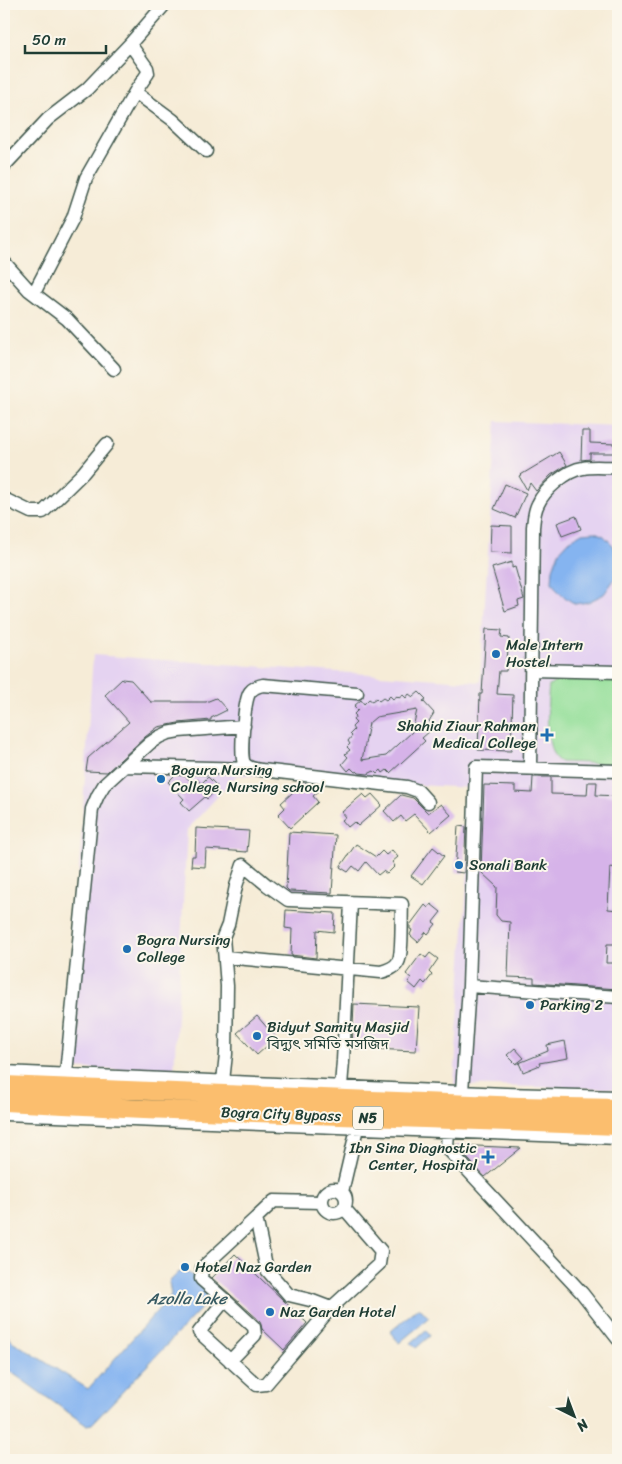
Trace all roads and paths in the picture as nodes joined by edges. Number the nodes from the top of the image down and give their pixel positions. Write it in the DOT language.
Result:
graph roads {
  1 [pos="165,4"];
  2 [pos="130,44"];
  3 [pos="135,92"];
  4 [pos="206,151"];
  5 [pos="4,166"];
  6 [pos="4,262"];
  7 [pos="34,294"];
  8 [pos="114,369"];
  9 [pos="107,444"];
  10 [pos="618,468"];
  11 [pos="4,499"];
  12 [pos="532,670"];
  13 [pos="618,672"];
  14 [pos="357,693"];
  15 [pos="244,726"];
  16 [pos="125,766"];
  17 [pos="530,768"];
  18 [pos="254,769"];
  19 [pos="618,771"];
  20 [pos="428,802"];
  21 [pos="351,903"];
  22 [pos="225,957"];
  23 [pos="347,969"];
  24 [pos="469,986"];
  25 [pos="618,997"];
  26 [pos="4,1072"];
  27 [pos="66,1074"];
  28 [pos="223,1081"];
  29 [pos="4,1085"];
  30 [pos="340,1086"];
  31 [pos="462,1092"];
  32 [pos="618,1096"];
  33 [pos="4,1102"];
  34 [pos="618,1108"];
  35 [pos="4,1114"];
  36 [pos="618,1126"];
  37 [pos="353,1128"];
  38 [pos="448,1131"];
  39 [pos="618,1138"];
  40 [pos="339,1191"];
  41 [pos="322,1202"];
  42 [pos="344,1208"];
  43 [pos="256,1218"];
  44 [pos="225,1300"];
  45 [pos="331,1308"];
  46 [pos="618,1339"];
  47 [pos="230,1361"];
  1 -- 2 [label="street"];
  2 -- 3 [label="street"];
  2 -- 5 [label="street"];
  3 -- 4 [label="street"];
  3 -- 7 [label="street"];
  6 -- 7 [label="street"];
  7 -- 8 [label="street"];
  9 -- 11 [label="street"];
  10 -- 12 [label="street"];
  12 -- 13 [label="street"];
  12 -- 17 [label="street"];
  14 -- 15 [label="street"];
  15 -- 16 [label="street"];
  15 -- 18 [label="street"];
  16 -- 18 [label="street"];
  16 -- 27 [label="street"];
  17 -- 19 [label="street"];
  17 -- 24 [label="street"];
  18 -- 20 [label="street"];
  21 -- 22 [label="street"];
  21 -- 23 [label="street"];
  21 -- 23 [label="street"];
  22 -- 23 [label="street"];
  22 -- 28 [label="street"];
  23 -- 30 [label="street"];
  24 -- 25 [label="street"];
  24 -- 31 [label="street"];
  26 -- 27 [label="street"];
  27 -- 28 [label="street"];
  28 -- 30 [label="street"];
  29 -- 34 [label="highway, Bogra City Bypass / N5"];
  30 -- 31 [label="street"];
  31 -- 32 [label="street"];
  33 -- 36 [label="highway, Bogra City Bypass / N5"];
  35 -- 37 [label="street"];
  37 -- 38 [label="street"];
  37 -- 40 [label="street"];
  38 -- 39 [label="street"];
  38 -- 46 [label="street"];
  40 -- 41 [label="street"];
  40 -- 42 [label="street"];
  41 -- 42 [label="street"];
  41 -- 43 [label="street"];
  42 -- 45 [label="street"];
  43 -- 44 [label="street"];
  43 -- 45 [label="street"];
  44 -- 47 [label="street"];
  44 -- 47 [label="street"];
  45 -- 47 [label="street"];
}
